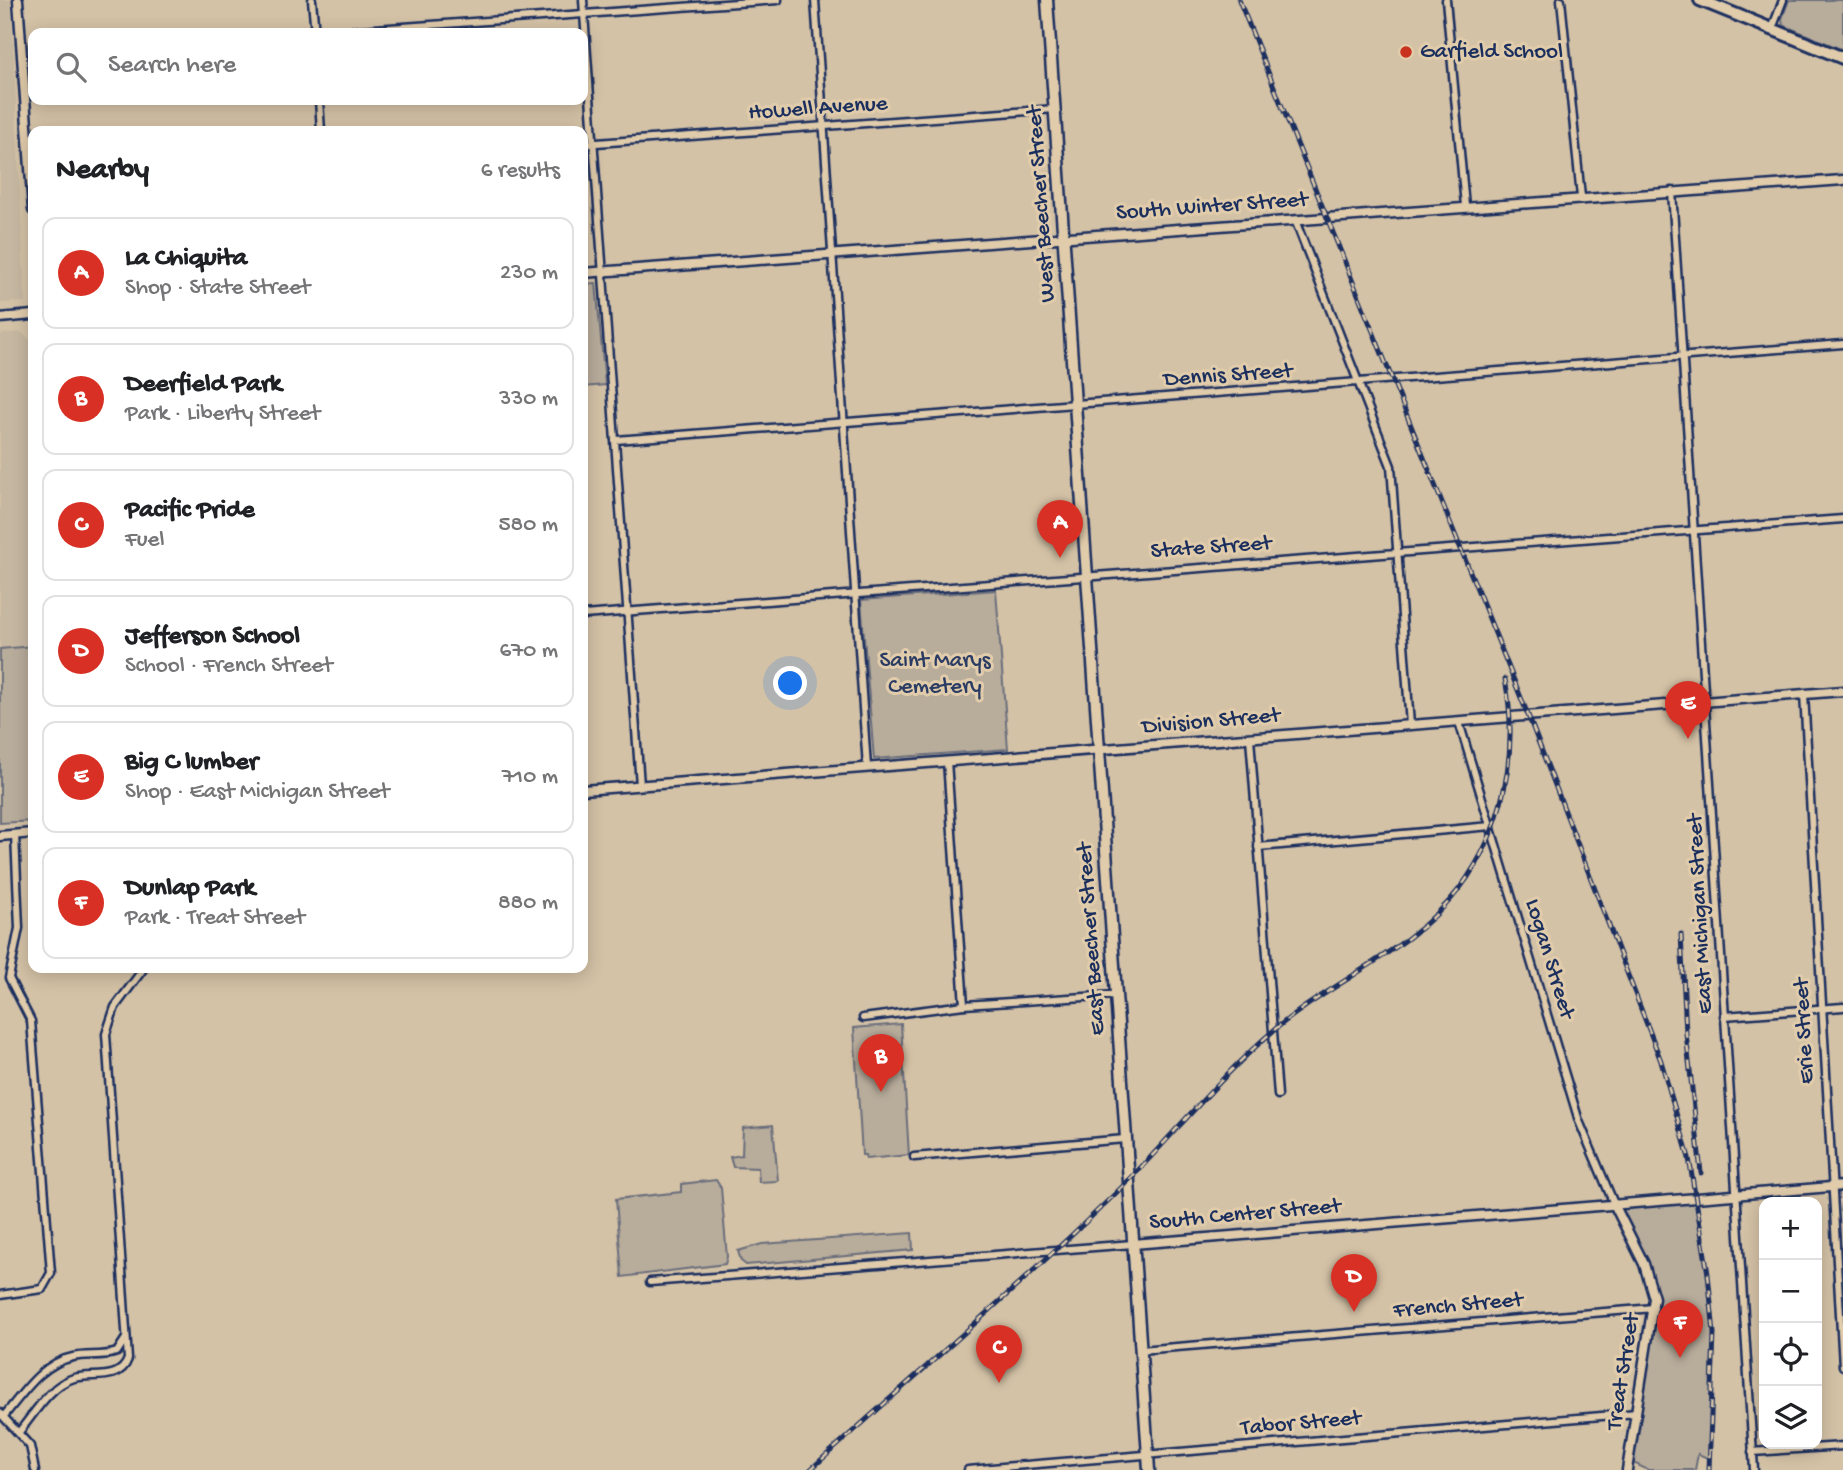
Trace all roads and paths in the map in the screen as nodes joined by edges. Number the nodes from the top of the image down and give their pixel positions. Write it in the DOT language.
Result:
graph roads {
  1 [pos="18,0"];
  2 [pos="312,0"];
  3 [pos="583,0"];
  4 [pos="778,0"];
  5 [pos="815,0"];
  6 [pos="1047,0"];
  7 [pos="1446,0"];
  8 [pos="1561,0"];
  9 [pos="1700,0"];
  10 [pos="1783,0"];
  11 [pos="584,14"];
  12 [pos="316,28"];
  13 [pos="387,28"];
  14 [pos="585,28"];
  15 [pos="1772,29"];
  16 [pos="1843,58"];
  17 [pos="588,71"];
  18 [pos="319,105"];
  19 [pos="1055,109"];
  20 [pos="321,126"];
  21 [pos="823,126"];
  22 [pos="28,140"];
  23 [pos="593,143"];
  24 [pos="588,144"];
  25 [pos="1843,180"];
  26 [pos="1672,191"];
  27 [pos="1581,197"];
  28 [pos="1465,206"];
  29 [pos="1295,220"];
  30 [pos="1063,237"];
  31 [pos="832,254"];
  32 [pos="603,271"];
  33 [pos="588,272"];
  34 [pos="28,315"];
  35 [pos="0,318"];
  36 [pos="1843,344"];
  37 [pos="1684,357"];
  38 [pos="1359,383"];
  39 [pos="1075,405"];
  40 [pos="842,421"];
  41 [pos="616,440"];
  42 [pos="1843,519"];
  43 [pos="1695,530"];
  44 [pos="1397,552"];
  45 [pos="1086,575"];
  46 [pos="854,593"];
  47 [pos="628,611"];
  48 [pos="588,615"];
  49 [pos="1843,691"];
  50 [pos="1804,694"];
  51 [pos="1707,700"];
  52 [pos="1459,722"];
  53 [pos="1410,725"];
  54 [pos="1250,738"];
  55 [pos="1098,750"];
  56 [pos="947,761"];
  57 [pos="867,767"];
  58 [pos="640,785"];
  59 [pos="588,790"];
  60 [pos="1491,826"];
  61 [pos="28,833"];
  62 [pos="15,834"];
  63 [pos="0,835"];
  64 [pos="1258,848"];
  65 [pos="140,973"];
  66 [pos="0,974"];
  67 [pos="9,978"];
  68 [pos="1115,995"];
  69 [pos="964,1005"];
  70 [pos="1843,1007"];
  71 [pos="1821,1009"];
  72 [pos="1724,1016"];
  73 [pos="863,1018"];
  74 [pos="1278,1095"];
  75 [pos="1125,1139"];
  76 [pos="914,1157"];
  77 [pos="1843,1186"];
  78 [pos="1832,1187"];
  79 [pos="1735,1194"];
  80 [pos="1614,1204"];
  81 [pos="1133,1244"];
  82 [pos="650,1282"];
  83 [pos="0,1295"];
  84 [pos="1654,1308"];
  85 [pos="127,1333"];
  86 [pos="1140,1350"];
  87 [pos="1843,1366"];
  88 [pos="1637,1412"];
  89 [pos="2,1414"];
  90 [pos="19,1432"];
  91 [pos="1843,1446"];
  92 [pos="1752,1452"];
  93 [pos="1148,1455"];
  94 [pos="35,1470"];
  95 [pos="968,1470"];
  96 [pos="1149,1470"];
  97 [pos="1627,1470"];
  98 [pos="1754,1470"];
  1 -- 22 [label="street"];
  2 -- 12 [label="street"];
  3 -- 11 [label="street"];
  4 -- 11 [label="street"];
  5 -- 21 [label="street"];
  6 -- 19 [label="main road, West Beecher Street"];
  7 -- 28 [label="street"];
  8 -- 27 [label="street"];
  9 -- 15 [label="main road"];
  10 -- 15 [label="street"];
  11 -- 13 [label="street"];
  11 -- 14 [label="street"];
  15 -- 16 [label="main road"];
  17 -- 23 [label="street"];
  18 -- 20 [label="street"];
  19 -- 21 [label="street, Howell Avenue"];
  19 -- 30 [label="main road, West Beecher Street"];
  21 -- 23 [label="street, Howell Avenue"];
  21 -- 31 [label="street"];
  23 -- 24 [label="street, Howell Avenue"];
  23 -- 32 [label="street"];
  25 -- 26 [label="street, South Winter Street"];
  26 -- 27 [label="street, South Winter Street"];
  26 -- 37 [label="street, East Michigan Street"];
  27 -- 28 [label="street, South Winter Street"];
  28 -- 29 [label="street, South Winter Street"];
  29 -- 30 [label="street, South Winter Street"];
  29 -- 38 [label="street"];
  30 -- 31 [label="street, South Winter Street"];
  30 -- 39 [label="main road, West Beecher Street"];
  31 -- 32 [label="street, South Winter Street"];
  31 -- 40 [label="street"];
  32 -- 33 [label="street, South Winter Street"];
  32 -- 41 [label="street"];
  34 -- 35 [label="street"];
  36 -- 37 [label="street, Dennis Street"];
  37 -- 38 [label="street, Dennis Street"];
  37 -- 43 [label="street, East Michigan Street"];
  38 -- 39 [label="street, Dennis Street"];
  38 -- 44 [label="street"];
  39 -- 40 [label="street, Dennis Street"];
  39 -- 45 [label="main road, East Beecher Street"];
  40 -- 41 [label="street, Dennis Street"];
  40 -- 46 [label="street"];
  41 -- 47 [label="street"];
  42 -- 43 [label="street, State Street"];
  43 -- 44 [label="street, State Street"];
  43 -- 51 [label="street, East Michigan Street"];
  44 -- 45 [label="street, State Street"];
  44 -- 53 [label="street"];
  45 -- 46 [label="street, State Street"];
  45 -- 55 [label="main road, East Beecher Street"];
  46 -- 47 [label="street, State Street"];
  46 -- 57 [label="street"];
  47 -- 48 [label="street, State Street"];
  47 -- 58 [label="street"];
  49 -- 50 [label="street, Division Street"];
  50 -- 51 [label="street, Division Street"];
  50 -- 71 [label="street, Erie Street"];
  51 -- 52 [label="street, Division Street"];
  51 -- 72 [label="street, East Michigan Street"];
  52 -- 53 [label="street, Division Street"];
  52 -- 60 [label="street, Logan Street"];
  53 -- 54 [label="street, Division Street"];
  54 -- 55 [label="street, Division Street"];
  54 -- 64 [label="street"];
  55 -- 56 [label="street, Division Street"];
  55 -- 68 [label="main road, East Beecher Street"];
  56 -- 57 [label="street, Division Street"];
  56 -- 69 [label="street"];
  57 -- 58 [label="street, Division Street"];
  58 -- 59 [label="street, Division Street"];
  60 -- 64 [label="street"];
  60 -- 80 [label="street, Logan Street"];
  61 -- 62 [label="street"];
  62 -- 63 [label="street"];
  62 -- 67 [label="street"];
  64 -- 74 [label="street"];
  65 -- 85 [label="street"];
  66 -- 67 [label="street"];
  67 -- 83 [label="street"];
  68 -- 69 [label="street"];
  68 -- 75 [label="main road, East Beecher Street"];
  69 -- 73 [label="street"];
  70 -- 71 [label="street"];
  71 -- 72 [label="street"];
  71 -- 78 [label="street, Erie Street"];
  72 -- 79 [label="street, East Michigan Street"];
  75 -- 76 [label="street"];
  75 -- 81 [label="main road, East Beecher Street"];
  77 -- 78 [label="street, South Center Street"];
  78 -- 79 [label="street, South Center Street"];
  78 -- 87 [label="street, Erie Street"];
  79 -- 80 [label="street, South Center Street"];
  79 -- 92 [label="street, East Michigan Street"];
  80 -- 81 [label="street, South Center Street"];
  80 -- 84 [label="street, Treat Street"];
  81 -- 82 [label="street, South Center Street"];
  81 -- 86 [label="main road, East Beecher Street"];
  84 -- 86 [label="street, French Street"];
  84 -- 88 [label="street, Treat Street"];
  85 -- 89 [label="street"];
  85 -- 90 [label="street"];
  86 -- 93 [label="main road, East Beecher Street"];
  88 -- 93 [label="street, Tabor Street"];
  88 -- 97 [label="street, Treat Street"];
  89 -- 90 [label="street"];
  90 -- 94 [label="street"];
  91 -- 92 [label="street"];
  92 -- 98 [label="street, East Michigan Street"];
  93 -- 95 [label="street, Tabor Street"];
  93 -- 96 [label="main road, East Beecher Street"];
}
